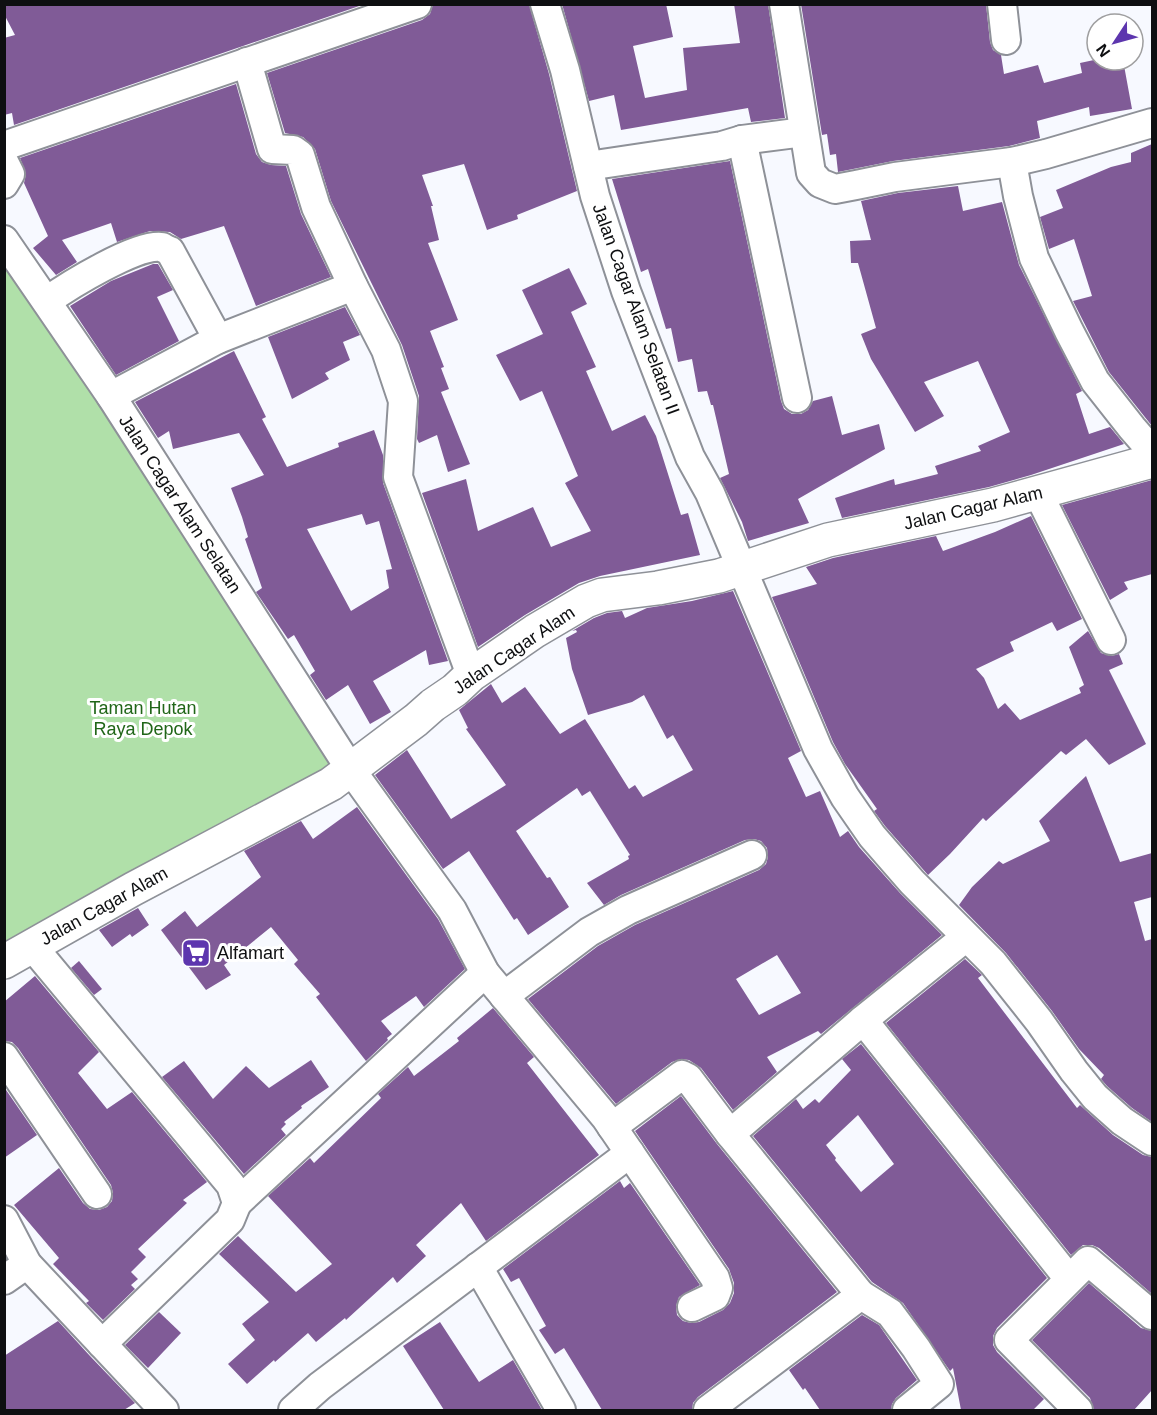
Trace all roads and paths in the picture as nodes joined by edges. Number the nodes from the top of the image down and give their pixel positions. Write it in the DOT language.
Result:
graph roads {
  1 [pos="417,4"];
  2 [pos="784,4"];
  3 [pos="1002,4"];
  4 [pos="546,5"];
  5 [pos="1006,40"];
  6 [pos="247,62"];
  7 [pos="1152,123"];
  8 [pos="804,132"];
  9 [pos="742,140"];
  10 [pos="4,146"];
  11 [pos="4,162"];
  12 [pos="1012,162"];
  13 [pos="588,166"];
  14 [pos="4,184"];
  15 [pos="4,240"];
  16 [pos="353,286"];
  17 [pos="47,301"];
  18 [pos="218,339"];
  19 [pos="111,396"];
  20 [pos="797,398"];
  21 [pos="1152,451"];
  22 [pos="1152,461"];
  23 [pos="1038,493"];
  24 [pos="741,570"];
  25 [pos="1111,639"];
  26 [pos="471,675"];
  27 [pos="351,770"];
  28 [pos="752,855"];
  29 [pos="966,937"];
  30 [pos="32,946"];
  31 [pos="4,962"];
  32 [pos="485,974"];
  33 [pos="504,996"];
  34 [pos="863,1020"];
  35 [pos="4,1057"];
  36 [pos="612,1127"];
  37 [pos="730,1134"];
  38 [pos="1152,1141"];
  39 [pos="630,1153"];
  40 [pos="97,1194"];
  41 [pos="237,1203"];
  42 [pos="4,1220"];
  43 [pos="27,1264"];
  44 [pos="478,1267"];
  45 [pos="1069,1279"];
  46 [pos="4,1280"];
  47 [pos="861,1295"];
  48 [pos="692,1307"];
  49 [pos="1152,1315"];
  50 [pos="102,1344"];
  51 [pos="164,1410"];
  52 [pos="292,1410"];
  53 [pos="561,1410"];
  54 [pos="708,1410"];
  55 [pos="907,1410"];
  56 [pos="1078,1410"];
  1 -- 6 [label="street"];
  2 -- 8 [label="street"];
  3 -- 5 [label="street"];
  4 -- 13 [label="street, Jalan Cagar Alam Selatan II"];
  6 -- 10 [label="street"];
  6 -- 16 [label="street"];
  7 -- 12 [label="street"];
  8 -- 9 [label="street"];
  8 -- 12 [label="street"];
  9 -- 13 [label="street"];
  9 -- 20 [label="street"];
  11 -- 14 [label="street"];
  12 -- 21 [label="street"];
  13 -- 24 [label="street, Jalan Cagar Alam Selatan II"];
  15 -- 17 [label="street, Jalan Cagar Alam Selatan"];
  16 -- 18 [label="street"];
  16 -- 26 [label="street"];
  17 -- 18 [label="street"];
  17 -- 19 [label="street, Jalan Cagar Alam Selatan"];
  18 -- 19 [label="street"];
  19 -- 27 [label="street, Jalan Cagar Alam Selatan"];
  22 -- 23 [label="street, Jalan Cagar Alam"];
  23 -- 24 [label="street, Jalan Cagar Alam"];
  23 -- 25 [label="street"];
  24 -- 26 [label="street, Jalan Cagar Alam"];
  24 -- 29 [label="street, Jalan Cagar Alam Selatan II"];
  26 -- 27 [label="street, Jalan Cagar Alam"];
  27 -- 30 [label="street, Jalan Cagar Alam"];
  27 -- 32 [label="street, Jalan Cagar Alam Selatan"];
  28 -- 33 [label="street"];
  29 -- 34 [label="street"];
  29 -- 38 [label="street, Jalan Cagar Alam Selatan II"];
  30 -- 31 [label="street, Jalan Cagar Alam"];
  30 -- 41 [label="street"];
  32 -- 33 [label="street, Jalan Cagar Alam Selatan"];
  32 -- 41 [label="street"];
  33 -- 36 [label="street, Jalan Cagar Alam Selatan"];
  34 -- 37 [label="street"];
  34 -- 45 [label="street"];
  35 -- 40 [label="street"];
  36 -- 37 [label="street"];
  36 -- 39 [label="street, Jalan Cagar Alam Selatan"];
  37 -- 47 [label="street"];
  39 -- 44 [label="street"];
  39 -- 48 [label="street, Jalan Cagar Alam Selatan"];
  41 -- 50 [label="street"];
  42 -- 43 [label="street"];
  43 -- 46 [label="street"];
  43 -- 50 [label="street"];
  44 -- 52 [label="street"];
  44 -- 53 [label="street"];
  45 -- 49 [label="street"];
  45 -- 56 [label="street"];
  47 -- 54 [label="street"];
  47 -- 55 [label="street"];
  50 -- 51 [label="street"];
}
